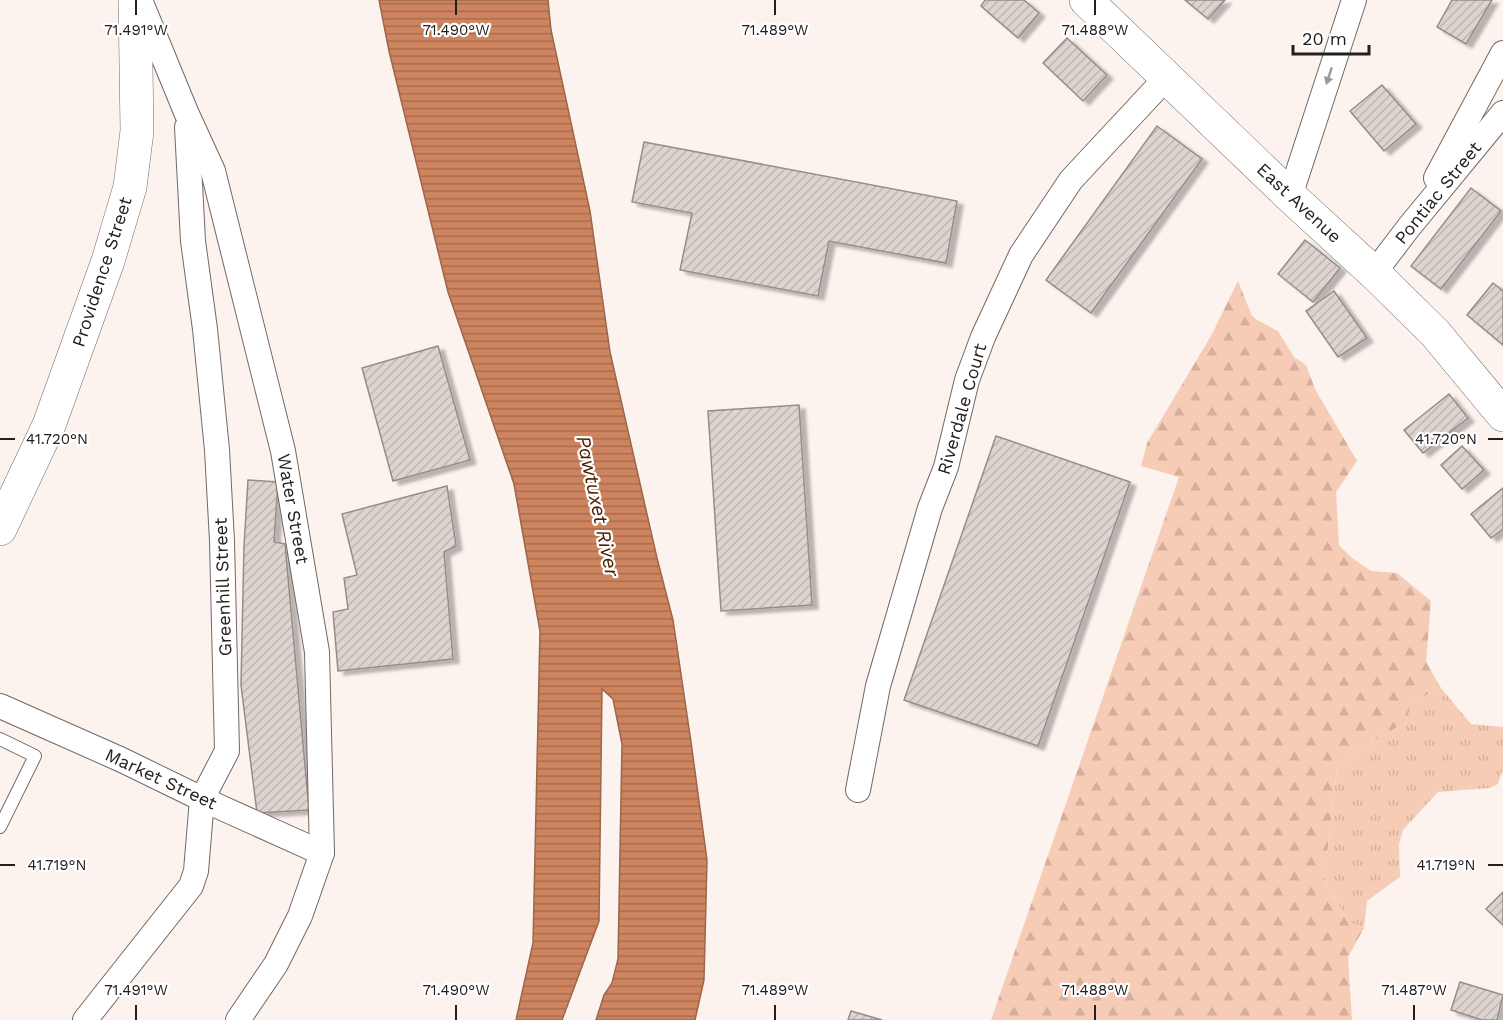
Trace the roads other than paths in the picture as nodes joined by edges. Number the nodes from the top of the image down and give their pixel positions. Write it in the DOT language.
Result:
graph roads {
  1 [pos="135,0"];
  2 [pos="140,0"];
  3 [pos="1086,0"];
  4 [pos="1353,0"];
  5 [pos="1503,53"];
  6 [pos="1166,78"];
  7 [pos="186,112"];
  8 [pos="1503,113"];
  9 [pos="1290,196"];
  10 [pos="1409,226"];
  11 [pos="1374,273"];
  12 [pos="1503,415"];
  13 [pos="0,529"];
  14 [pos="0,706"];
  15 [pos="0,739"];
  16 [pos="858,790"];
  17 [pos="202,799"];
  18 [pos="0,827"];
  19 [pos="322,854"];
  20 [pos="85,1020"];
  21 [pos="238,1020"];
  1 -- 13 [label="main road, Providence Street"];
  2 -- 7 [label="street, Water Street"];
  3 -- 6 [label="main road, East Avenue"];
  4 -- 9 [label="street, one-way"];
  5 -- 10 [label="street"];
  6 -- 9 [label="main road, East Avenue"];
  6 -- 16 [label="street, Riverdale Court"];
  7 -- 17 [label="street, Greenhill Street"];
  7 -- 19 [label="street, Water Street"];
  8 -- 10 [label="street, Pontiac Street"];
  9 -- 11 [label="main road, East Avenue"];
  10 -- 11 [label="street, Pontiac Street"];
  11 -- 12 [label="main road, East Avenue"];
  14 -- 17 [label="street, Market Street"];
  15 -- 18 [label="lane"];
  17 -- 19 [label="street, Market Street"];
  17 -- 20 [label="street, Greenhill Street"];
  19 -- 21 [label="street, Water Street"];
}
